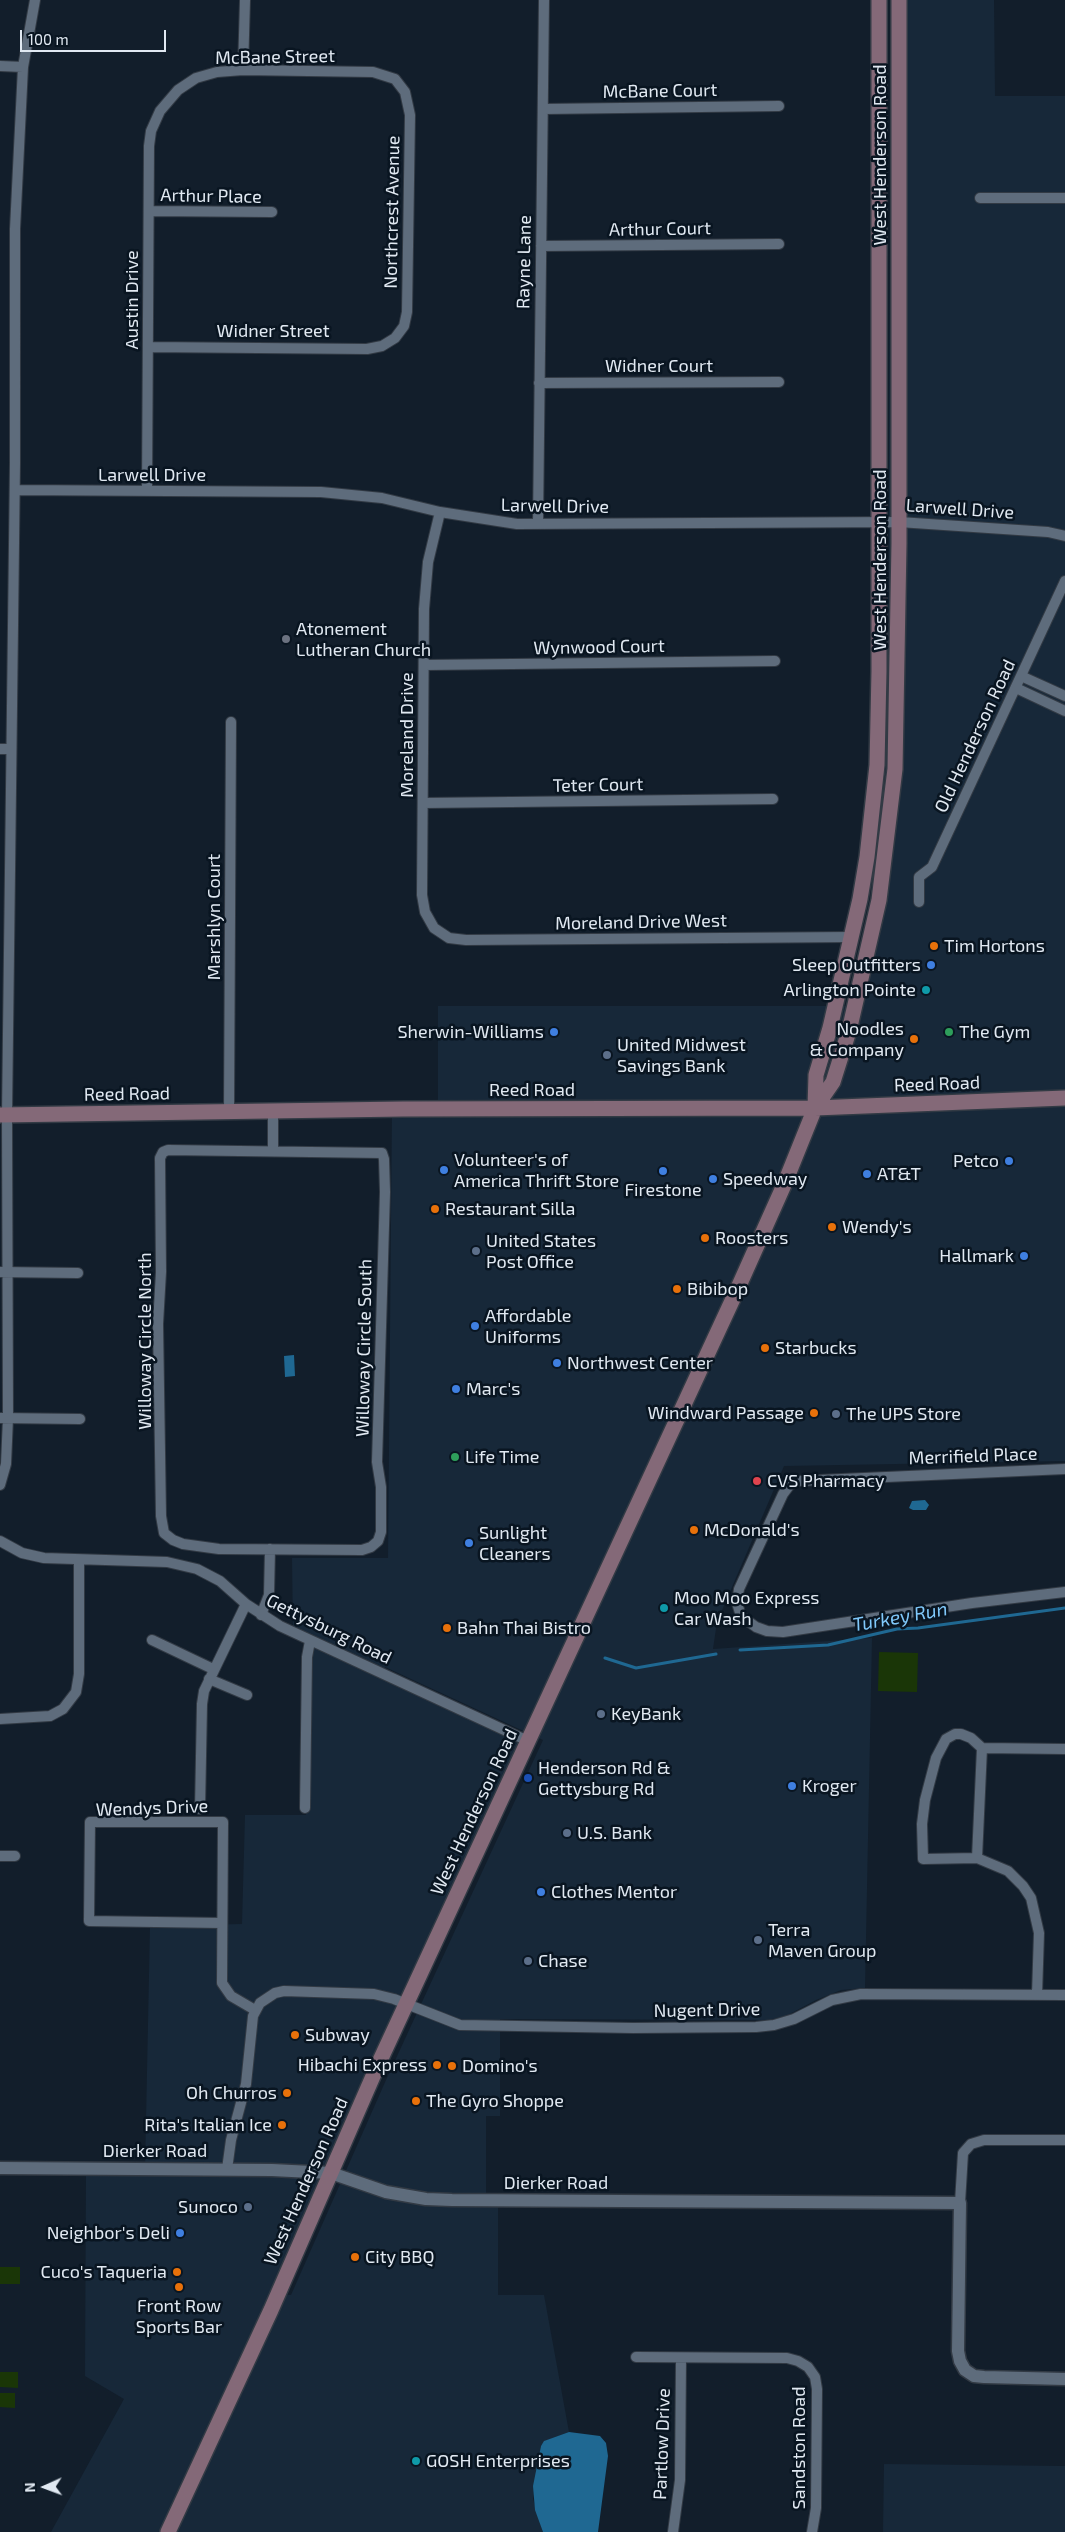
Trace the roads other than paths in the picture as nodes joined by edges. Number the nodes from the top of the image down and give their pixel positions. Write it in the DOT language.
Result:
graph roads {
  1 [pos="35,0"];
  2 [pos="245,0"];
  3 [pos="544,0"];
  4 [pos="879,0"];
  5 [pos="899,0"];
  6 [pos="0,66"];
  7 [pos="23,67"];
  8 [pos="243,70"];
  9 [pos="400,86"];
  10 [pos="779,106"];
  11 [pos="542,109"];
  12 [pos="160,111"];
  13 [pos="980,198"];
  14 [pos="1065,198"];
  15 [pos="149,211"];
  16 [pos="272,212"];
  17 [pos="779,244"];
  18 [pos="540,246"];
  19 [pos="395,338"];
  20 [pos="148,347"];
  21 [pos="779,382"];
  22 [pos="540,384"];
  23 [pos="15,490"];
  24 [pos="147,492"];
  25 [pos="440,512"];
  26 [pos="879,521"];
  27 [pos="899,522"];
  28 [pos="538,524"];
  29 [pos="1065,536"];
  30 [pos="1065,581"];
  31 [pos="775,661"];
  32 [pos="424,665"];
  33 [pos="1021,676"];
  34 [pos="1016,688"];
  35 [pos="1065,696"];
  36 [pos="1065,711"];
  37 [pos="231,722"];
  38 [pos="0,749"];
  39 [pos="11,749"];
  40 [pos="773,800"];
  41 [pos="423,803"];
  42 [pos="919,902"];
  43 [pos="886,923"];
  44 [pos="434,928"];
  45 [pos="852,937"];
  46 [pos="861,987"];
  47 [pos="1065,1098"];
  48 [pos="815,1108"];
  49 [pos="273,1111"];
  50 [pos="229,1112"];
  51 [pos="4,1115"];
  52 [pos="273,1150"];
  53 [pos="4,1272"];
  54 [pos="78,1273"];
  55 [pos="4,1418"];
  56 [pos="80,1419"];
  57 [pos="1065,1468"];
  58 [pos="0,1485"];
  59 [pos="0,1541"];
  60 [pos="270,1549"];
  61 [pos="79,1560"];
  62 [pos="1065,1592"];
  63 [pos="246,1604"];
  64 [pos="261,1615"];
  65 [pos="152,1640"];
  66 [pos="310,1640"];
  67 [pos="211,1674"];
  68 [pos="247,1695"];
  69 [pos="0,1719"];
  70 [pos="528,1741"];
  71 [pos="982,1748"];
  72 [pos="1065,1748"];
  73 [pos="305,1808"];
  74 [pos="200,1810"];
  75 [pos="0,1856"];
  76 [pos="15,1856"];
  77 [pos="977,1858"];
  78 [pos="222,1923"];
  79 [pos="1038,1995"];
  80 [pos="1065,1995"];
  81 [pos="408,2005"];
  82 [pos="255,2010"];
  83 [pos="1065,2140"];
  84 [pos="0,2168"];
  85 [pos="226,2170"];
  86 [pos="331,2172"];
  87 [pos="960,2203"];
  88 [pos="636,2358"];
  89 [pos="681,2358"];
  90 [pos="1065,2379"];
  91 [pos="168,2532"];
  92 [pos="673,2532"];
  93 [pos="812,2532"];
  1 -- 7 [label="street"];
  2 -- 8 [label="street"];
  3 -- 11 [label="street, Rayne Lane"];
  4 -- 26 [label="main road, West Henderson Road"];
  5 -- 27 [label="main road, West Henderson Road"];
  6 -- 7 [label="street"];
  7 -- 23 [label="street"];
  8 -- 9 [label="street, McBane Street"];
  8 -- 12 [label="street, McBane Street"];
  9 -- 19 [label="street, Northcrest Avenue"];
  10 -- 11 [label="street, McBane Court"];
  11 -- 18 [label="street, Rayne Lane"];
  12 -- 15 [label="street, Austin Drive"];
  13 -- 14 [label="street"];
  15 -- 16 [label="street, Arthur Place"];
  15 -- 20 [label="street, Austin Drive"];
  17 -- 18 [label="street, Arthur Court"];
  18 -- 22 [label="street, Rayne Lane"];
  19 -- 20 [label="street, Widner Street"];
  20 -- 24 [label="street, Austin Drive"];
  21 -- 22 [label="street, Widner Court"];
  22 -- 28 [label="street, Rayne Lane"];
  23 -- 24 [label="street, Larwell Drive"];
  23 -- 39 [label="street"];
  24 -- 25 [label="street, Larwell Drive"];
  25 -- 28 [label="street, Larwell Drive"];
  25 -- 32 [label="street, Moreland Drive"];
  26 -- 27 [label="street, Larwell Drive"];
  26 -- 28 [label="street, Larwell Drive"];
  26 -- 45 [label="main road, West Henderson Road"];
  27 -- 29 [label="street, Larwell Drive"];
  27 -- 46 [label="main road, West Henderson Road"];
  30 -- 33 [label="street, Old Henderson Road"];
  31 -- 32 [label="street, Wynwood Court"];
  32 -- 41 [label="street, Moreland Drive"];
  33 -- 34 [label="street, Old Henderson Road"];
  33 -- 35 [label="street"];
  34 -- 36 [label="street"];
  34 -- 42 [label="street, Old Henderson Road"];
  37 -- 50 [label="street, Marshlyn Court"];
  38 -- 39 [label="street"];
  39 -- 51 [label="street"];
  40 -- 41 [label="street, Teter Court"];
  41 -- 44 [label="street, Moreland Drive"];
  43 -- 46 [label="main road"];
  44 -- 45 [label="street, Moreland Drive West"];
  45 -- 48 [label="main road, West Henderson Road"];
  46 -- 48 [label="main road, West Henderson Road"];
  47 -- 48 [label="main road, Reed Road"];
  48 -- 49 [label="main road, Reed Road"];
  48 -- 70 [label="main road, West Henderson Road"];
  49 -- 50 [label="main road, Reed Road"];
  49 -- 52 [label="street"];
  50 -- 51 [label="main road, Reed Road"];
  51 -- 53 [label="street"];
  52 -- 60 [label="street, Willoway Circle North"];
  52 -- 60 [label="street, Willoway Circle South"];
  53 -- 54 [label="street"];
  53 -- 55 [label="street"];
  55 -- 56 [label="street"];
  55 -- 58 [label="street"];
  57 -- 62 [label="street, Merrifield Place"];
  59 -- 61 [label="street, Gettysburg Road"];
  60 -- 64 [label="street"];
  61 -- 63 [label="street, Gettysburg Road"];
  61 -- 69 [label="street"];
  63 -- 64 [label="street, Gettysburg Road"];
  63 -- 67 [label="street"];
  64 -- 66 [label="street, Gettysburg Road"];
  65 -- 67 [label="street"];
  66 -- 70 [label="street, Gettysburg Road"];
  66 -- 73 [label="street"];
  67 -- 68 [label="street"];
  67 -- 74 [label="street"];
  70 -- 81 [label="main road, West Henderson Road"];
  71 -- 72 [label="street"];
  71 -- 77 [label="street"];
  71 -- 77 [label="street"];
  75 -- 76 [label="street"];
  77 -- 79 [label="street"];
  78 -- 78 [label="street, Wendys Drive"];
  78 -- 82 [label="street, Wendys Drive"];
  79 -- 80 [label="street, Nugent Drive"];
  79 -- 81 [label="street, Nugent Drive"];
  81 -- 82 [label="street"];
  81 -- 86 [label="main road, West Henderson Road"];
  82 -- 85 [label="street"];
  83 -- 87 [label="street"];
  84 -- 85 [label="street, Dierker Road"];
  85 -- 86 [label="street, Dierker Road"];
  86 -- 87 [label="street, Dierker Road"];
  86 -- 91 [label="main road, West Henderson Road"];
  87 -- 90 [label="street"];
  88 -- 89 [label="street"];
  89 -- 92 [label="street, Partlow Drive"];
  89 -- 93 [label="street, Sandston Road"];
}
